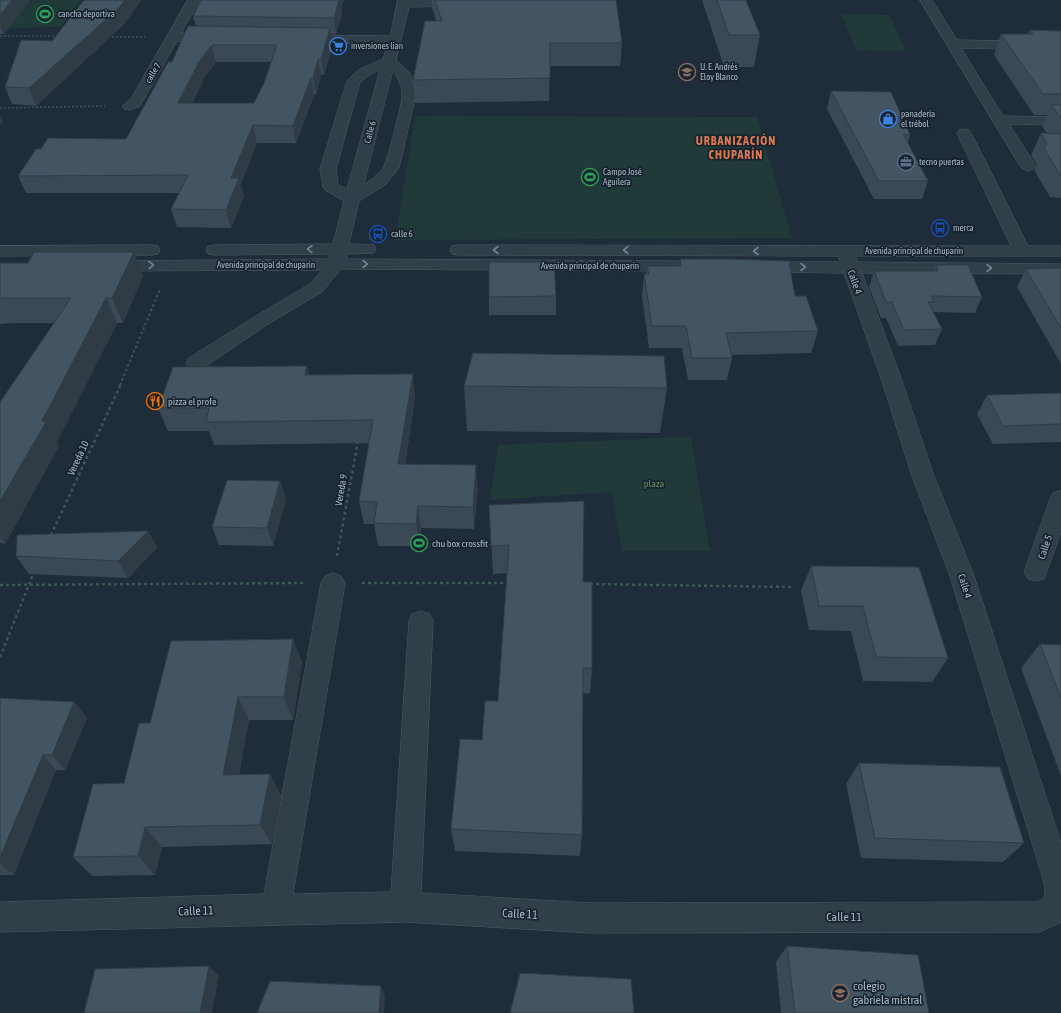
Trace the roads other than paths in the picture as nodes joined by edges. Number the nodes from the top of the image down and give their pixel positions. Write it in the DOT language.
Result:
graph roads {
  1 [pos="194,0"];
  2 [pos="926,0"];
  3 [pos="404,2"];
  4 [pos="473,2"];
  5 [pos="174,37"];
  6 [pos="229,38"];
  7 [pos="292,39"];
  8 [pos="396,40"];
  9 [pos="952,44"];
  10 [pos="1061,46"];
  11 [pos="390,60"];
  12 [pos="129,106"];
  13 [pos="1000,120"];
  14 [pos="1061,121"];
  15 [pos="964,133"];
  16 [pos="1028,166"];
  17 [pos="352,199"];
  18 [pos="0,251"];
  19 [pos="1022,251"];
  20 [pos="1061,251"];
  21 [pos="338,257"];
  22 [pos="848,259"];
  23 [pos="91,267"];
  24 [pos="693,267"];
  25 [pos="740,267"];
  26 [pos="1061,269"];
  27 [pos="196,363"];
  28 [pos="1061,499"];
  29 [pos="1036,572"];
  30 [pos="333,583"];
  31 [pos="421,621"];
  32 [pos="404,907"];
  33 [pos="276,909"];
  34 [pos="0,917"];
  35 [pos="1040,917"];
  1 -- 5 [label="street, calle 7"];
  2 -- 9 [label="street"];
  3 -- 4 [label="street"];
  3 -- 8 [label="street, Calle 6"];
  5 -- 6 [label="street"];
  5 -- 12 [label="street, calle 7"];
  7 -- 8 [label="street"];
  8 -- 11 [label="street, Calle 6"];
  9 -- 10 [label="street"];
  9 -- 13 [label="street"];
  11 -- 17 [label="street, Calle 6"];
  11 -- 17 [label="street"];
  11 -- 17 [label="street"];
  13 -- 14 [label="street"];
  13 -- 16 [label="street"];
  15 -- 19 [label="street"];
  17 -- 21 [label="street, Calle 6"];
  21 -- 18 [label="street, Avenida principal de chuparin, one-way"];
  19 -- 20 [label="street, Avenida principal de chuparin"];
  19 -- 22 [label="street, Avenida principal de chuparin"];
  22 -- 21 [label="street, Avenida principal de chuparin, one-way"];
  23 -- 21 [label="street, Avenida principal de chuparin, one-way"];
  21 -- 24 [label="street, Avenida principal de chuparin, one-way"];
  21 -- 27 [label="street"];
  25 -- 22 [label="street, Avenida principal de chuparin, one-way"];
  22 -- 26 [label="street, Avenida principal de chuparin, one-way"];
  22 -- 35 [label="street, Calle 4"];
  28 -- 29 [label="street, Calle 5"];
  30 -- 33 [label="street"];
  31 -- 32 [label="street"];
  32 -- 33 [label="street, Calle 11"];
  32 -- 35 [label="street, Calle 11"];
  33 -- 34 [label="street, Calle 11"];
}
